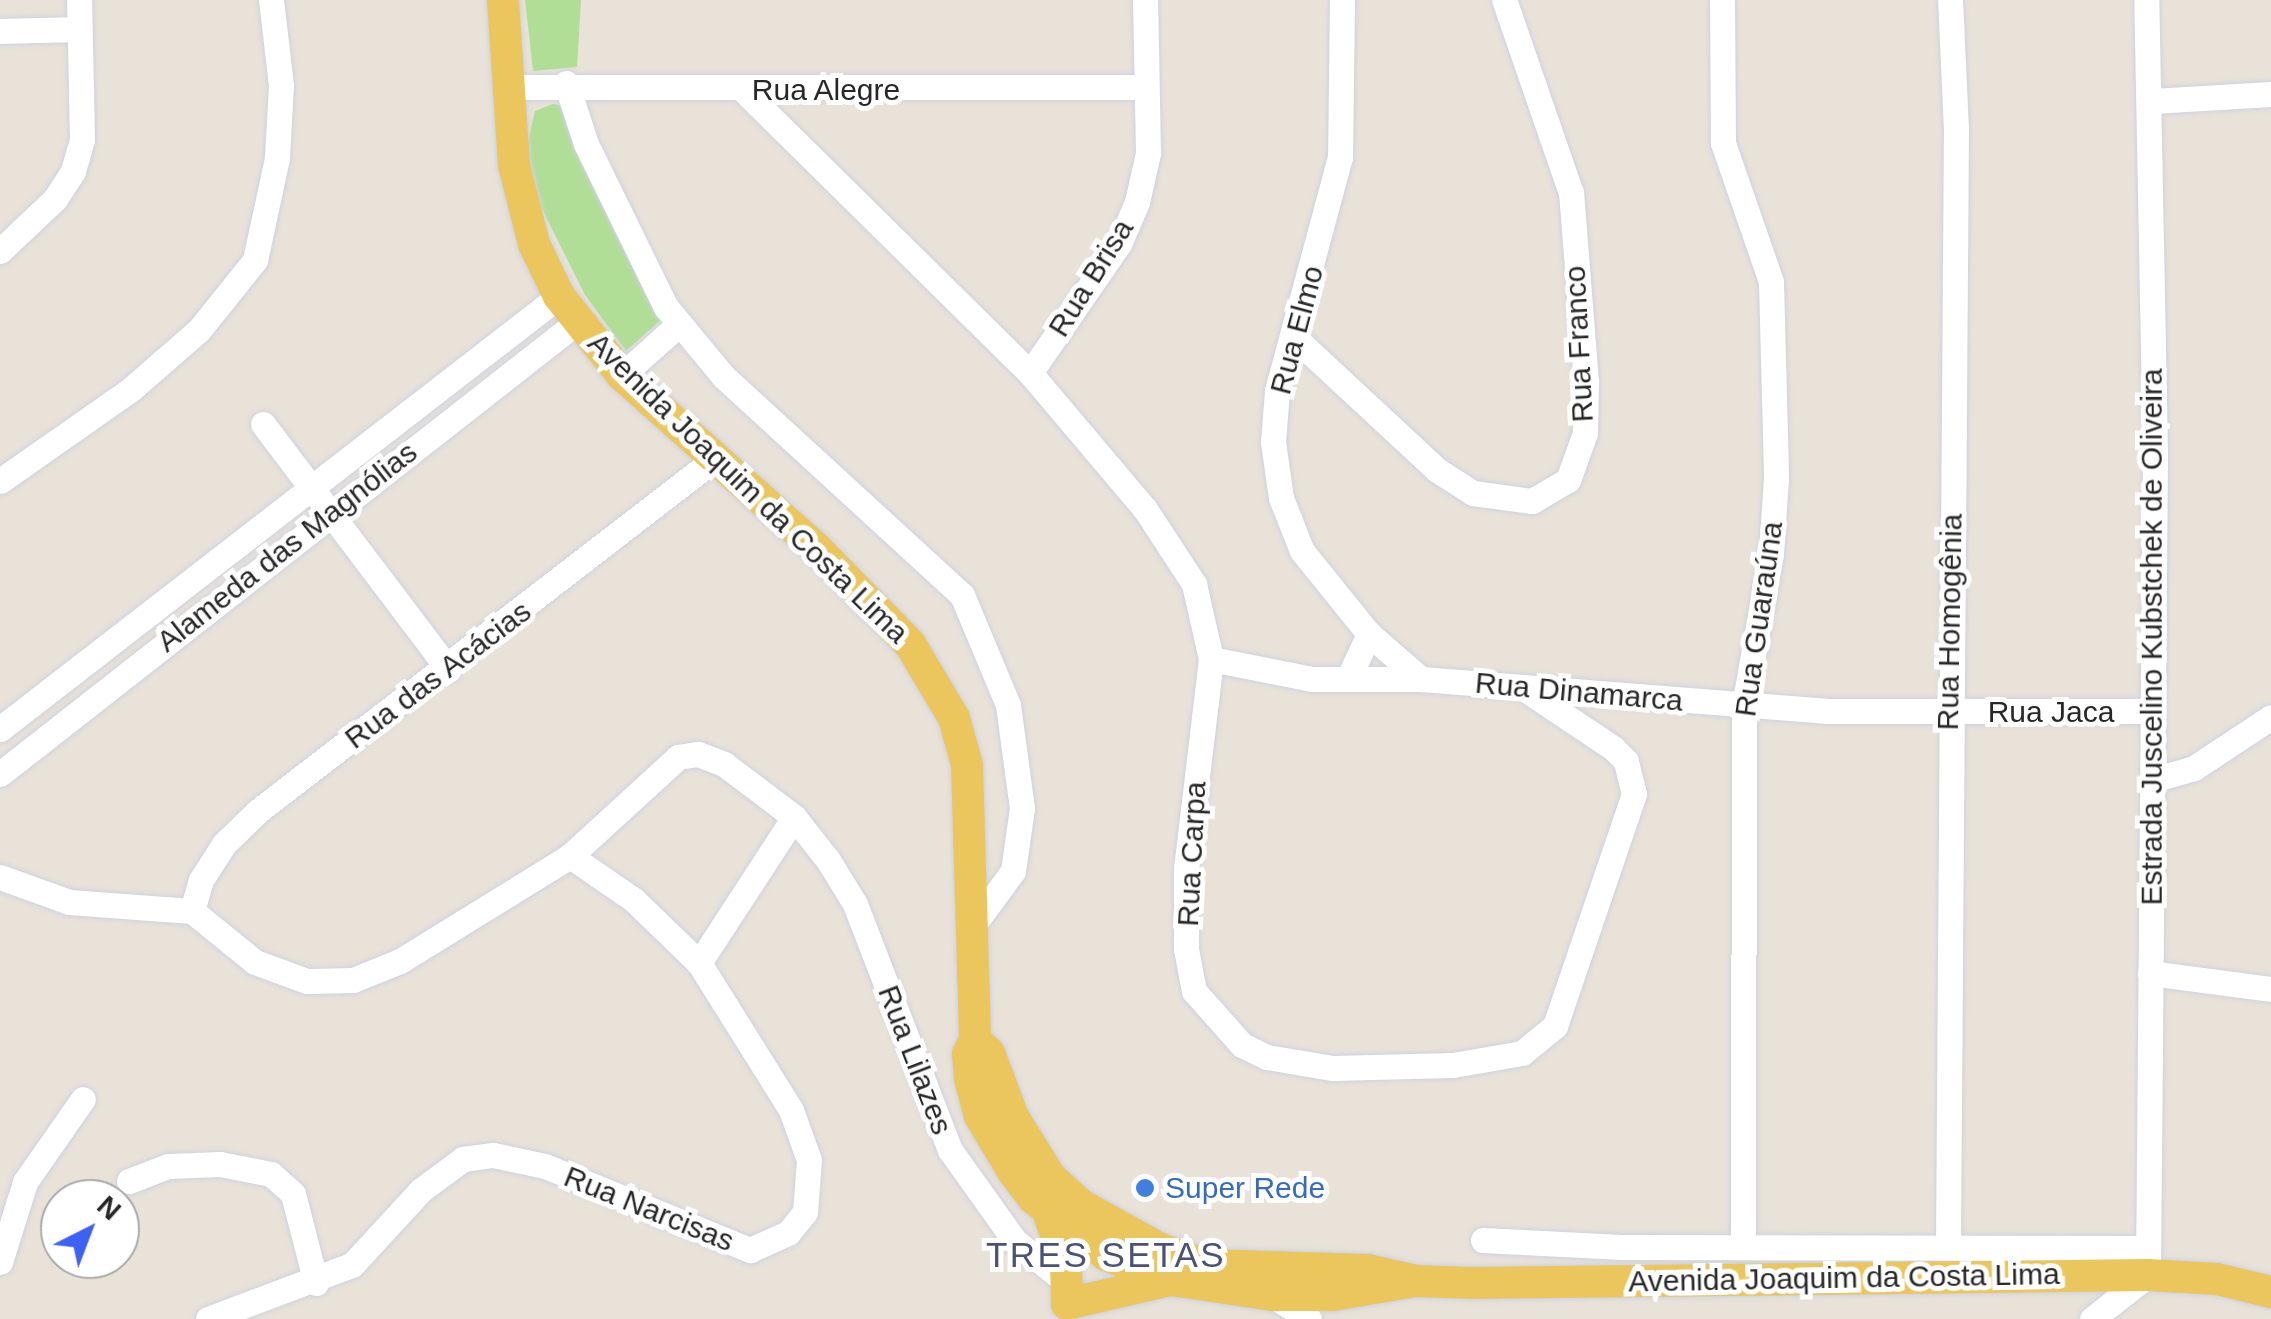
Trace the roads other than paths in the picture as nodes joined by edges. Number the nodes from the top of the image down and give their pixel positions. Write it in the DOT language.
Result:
graph roads {
  1 [pos="79,0"];
  2 [pos="272,0"];
  3 [pos="502,0"];
  4 [pos="1145,0"];
  5 [pos="1342,0"];
  6 [pos="1504,0"];
  7 [pos="1722,0"];
  8 [pos="1950,0"];
  9 [pos="2146,0"];
  10 [pos="77,29"];
  11 [pos="0,31"];
  12 [pos="566,83"];
  13 [pos="506,87"];
  14 [pos="1146,87"];
  15 [pos="744,91"];
  16 [pos="2271,94"];
  17 [pos="2152,101"];
  18 [pos="0,251"];
  19 [pos="568,309"];
  20 [pos="680,324"];
  21 [pos="1296,339"];
  22 [pos="1030,373"];
  23 [pos="622,375"];
  24 [pos="262,424"];
  25 [pos="712,461"];
  26 [pos="0,481"];
  27 [pos="310,494"];
  28 [pos="328,517"];
  29 [pos="161,609"];
  30 [pos="179,630"];
  31 [pos="1369,634"];
  32 [pos="1211,659"];
  33 [pos="450,670"];
  34 [pos="1348,679"];
  35 [pos="1420,679"];
  36 [pos="1526,689"];
  37 [pos="1744,706"];
  38 [pos="1949,712"];
  39 [pos="2152,712"];
  40 [pos="2271,717"];
  41 [pos="0,729"];
  42 [pos="0,774"];
  43 [pos="2152,780"];
  44 [pos="794,818"];
  45 [pos="570,856"];
  46 [pos="0,877"];
  47 [pos="192,911"];
  48 [pos="972,927"];
  49 [pos="699,964"];
  50 [pos="2150,973"];
  51 [pos="2271,989"];
  52 [pos="975,1040"];
  53 [pos="83,1100"];
  54 [pos="134,1179"];
  55 [pos="1081,1205"];
  56 [pos="1048,1211"];
  57 [pos="1483,1240"];
  58 [pos="1948,1244"];
  59 [pos="1622,1247"];
  60 [pos="1743,1248"];
  61 [pos="1106,1255"];
  62 [pos="0,1262"];
  63 [pos="2147,1262"];
  64 [pos="1166,1264"];
  65 [pos="1416,1281"];
  66 [pos="1628,1281"];
  67 [pos="316,1283"];
  68 [pos="2271,1292"];
  69 [pos="1272,1296"];
  70 [pos="1062,1301"];
  71 [pos="208,1319"];
  72 [pos="1308,1319"];
  73 [pos="2092,1319"];
  1 -- 10 [label="street"];
  2 -- 26 [label="street"];
  3 -- 13 [label="main road, Avenida Joaquim da Costa Lima"];
  4 -- 14 [label="street, Rua Brisa"];
  5 -- 21 [label="street, Rua Elmo"];
  6 -- 21 [label="street, Rua Franco"];
  7 -- 37 [label="street, Rua Guaraúna"];
  8 -- 38 [label="street, Rua Homogênia"];
  9 -- 17 [label="street, Estrada Juscelino Kubstchek de Oliveira"];
  10 -- 11 [label="street"];
  10 -- 18 [label="street"];
  12 -- 13 [label="street, Rua Alegre"];
  12 -- 15 [label="street, Rua Alegre"];
  12 -- 20 [label="street"];
  13 -- 19 [label="main road, Avenida Joaquim da Costa Lima"];
  14 -- 15 [label="street, Rua Alegre"];
  14 -- 22 [label="street, Rua Brisa"];
  15 -- 22 [label="street, Rua Carpa"];
  16 -- 17 [label="street"];
  17 -- 39 [label="street, Estrada Juscelino Kubstchek de Oliveira"];
  19 -- 23 [label="main road, Avenida Joaquim da Costa Lima"];
  19 -- 27 [label="street, Alameda das Magnólias"];
  19 -- 28 [label="street, Alameda das Magnólias"];
  20 -- 23 [label="street"];
  20 -- 48 [label="street"];
  21 -- 31 [label="street, Rua Elmo"];
  22 -- 32 [label="street, Rua Carpa"];
  23 -- 25 [label="main road, Avenida Joaquim da Costa Lima"];
  24 -- 27 [label="street"];
  25 -- 33 [label="street, Rua das Acácias"];
  25 -- 48 [label="main road, Avenida Joaquim da Costa Lima"];
  27 -- 28 [label="street"];
  27 -- 29 [label="street, Alameda das Magnólias"];
  28 -- 30 [label="street, Alameda das Magnólias"];
  28 -- 33 [label="street"];
  29 -- 30 [label="street"];
  29 -- 41 [label="street, Alameda das Magnólias"];
  30 -- 42 [label="street, Alameda das Magnólias"];
  31 -- 34 [label="street"];
  31 -- 35 [label="street, Rua Elmo"];
  32 -- 34 [label="street, Rua Dinamarca"];
  32 -- 36 [label="street, Rua Carpa"];
  33 -- 47 [label="street, Rua das Acácias"];
  34 -- 35 [label="street, Rua Dinamarca"];
  35 -- 36 [label="street, Rua Dinamarca"];
  36 -- 37 [label="street, Rua Dinamarca"];
  37 -- 38 [label="street, Rua Dinamarca"];
  37 -- 60 [label="street, Rua Guaraúna"];
  38 -- 39 [label="street, Rua Jaca"];
  38 -- 58 [label="street, Rua Homogênia"];
  39 -- 43 [label="street, Estrada Juscelino Kubstchek de Oliveira"];
  40 -- 43 [label="street"];
  43 -- 50 [label="street, Estrada Juscelino Kubstchek de Oliveira"];
  44 -- 45 [label="street, Rua Lilazes"];
  44 -- 49 [label="street"];
  44 -- 70 [label="street, Rua Lilazes"];
  45 -- 47 [label="street, Rua Lilazes"];
  45 -- 49 [label="street, Rua Narcisas"];
  46 -- 47 [label="street"];
  48 -- 52 [label="main road, Avenida Joaquim da Costa Lima"];
  49 -- 67 [label="street, Rua Narcisas"];
  50 -- 51 [label="street"];
  50 -- 63 [label="street, Estrada Juscelino Kubstchek de Oliveira"];
  52 -- 55 [label="main road, Avenida Joaquim da Costa Lima"];
  52 -- 56 [label="main road, Avenida Joaquim da Costa Lima"];
  53 -- 62 [label="street"];
  54 -- 67 [label="street"];
  55 -- 61 [label="main road"];
  55 -- 64 [label="main road, Avenida Joaquim da Costa Lima"];
  56 -- 61 [label="main road, Avenida Joaquim da Costa Lima"];
  56 -- 70 [label="main road"];
  57 -- 59 [label="street"];
  58 -- 60 [label="street"];
  58 -- 63 [label="street"];
  59 -- 60 [label="street"];
  59 -- 66 [label="street"];
  61 -- 64 [label="main road"];
  61 -- 70 [label="main road"];
  63 -- 66 [label="main road, Avenida Joaquim da Costa Lima"];
  63 -- 68 [label="main road, Avenida Joaquim da Costa Lima"];
  63 -- 73 [label="street"];
  64 -- 65 [label="main road, Avenida Joaquim da Costa Lima"];
  64 -- 69 [label="main road, Avenida Joaquim da Costa Lima"];
  64 -- 70 [label="main road"];
  65 -- 66 [label="main road, Avenida Joaquim da Costa Lima"];
  65 -- 69 [label="main road, Avenida Joaquim da Costa Lima"];
  67 -- 71 [label="street, Rua Narcisas"];
  69 -- 72 [label="street"];
}
